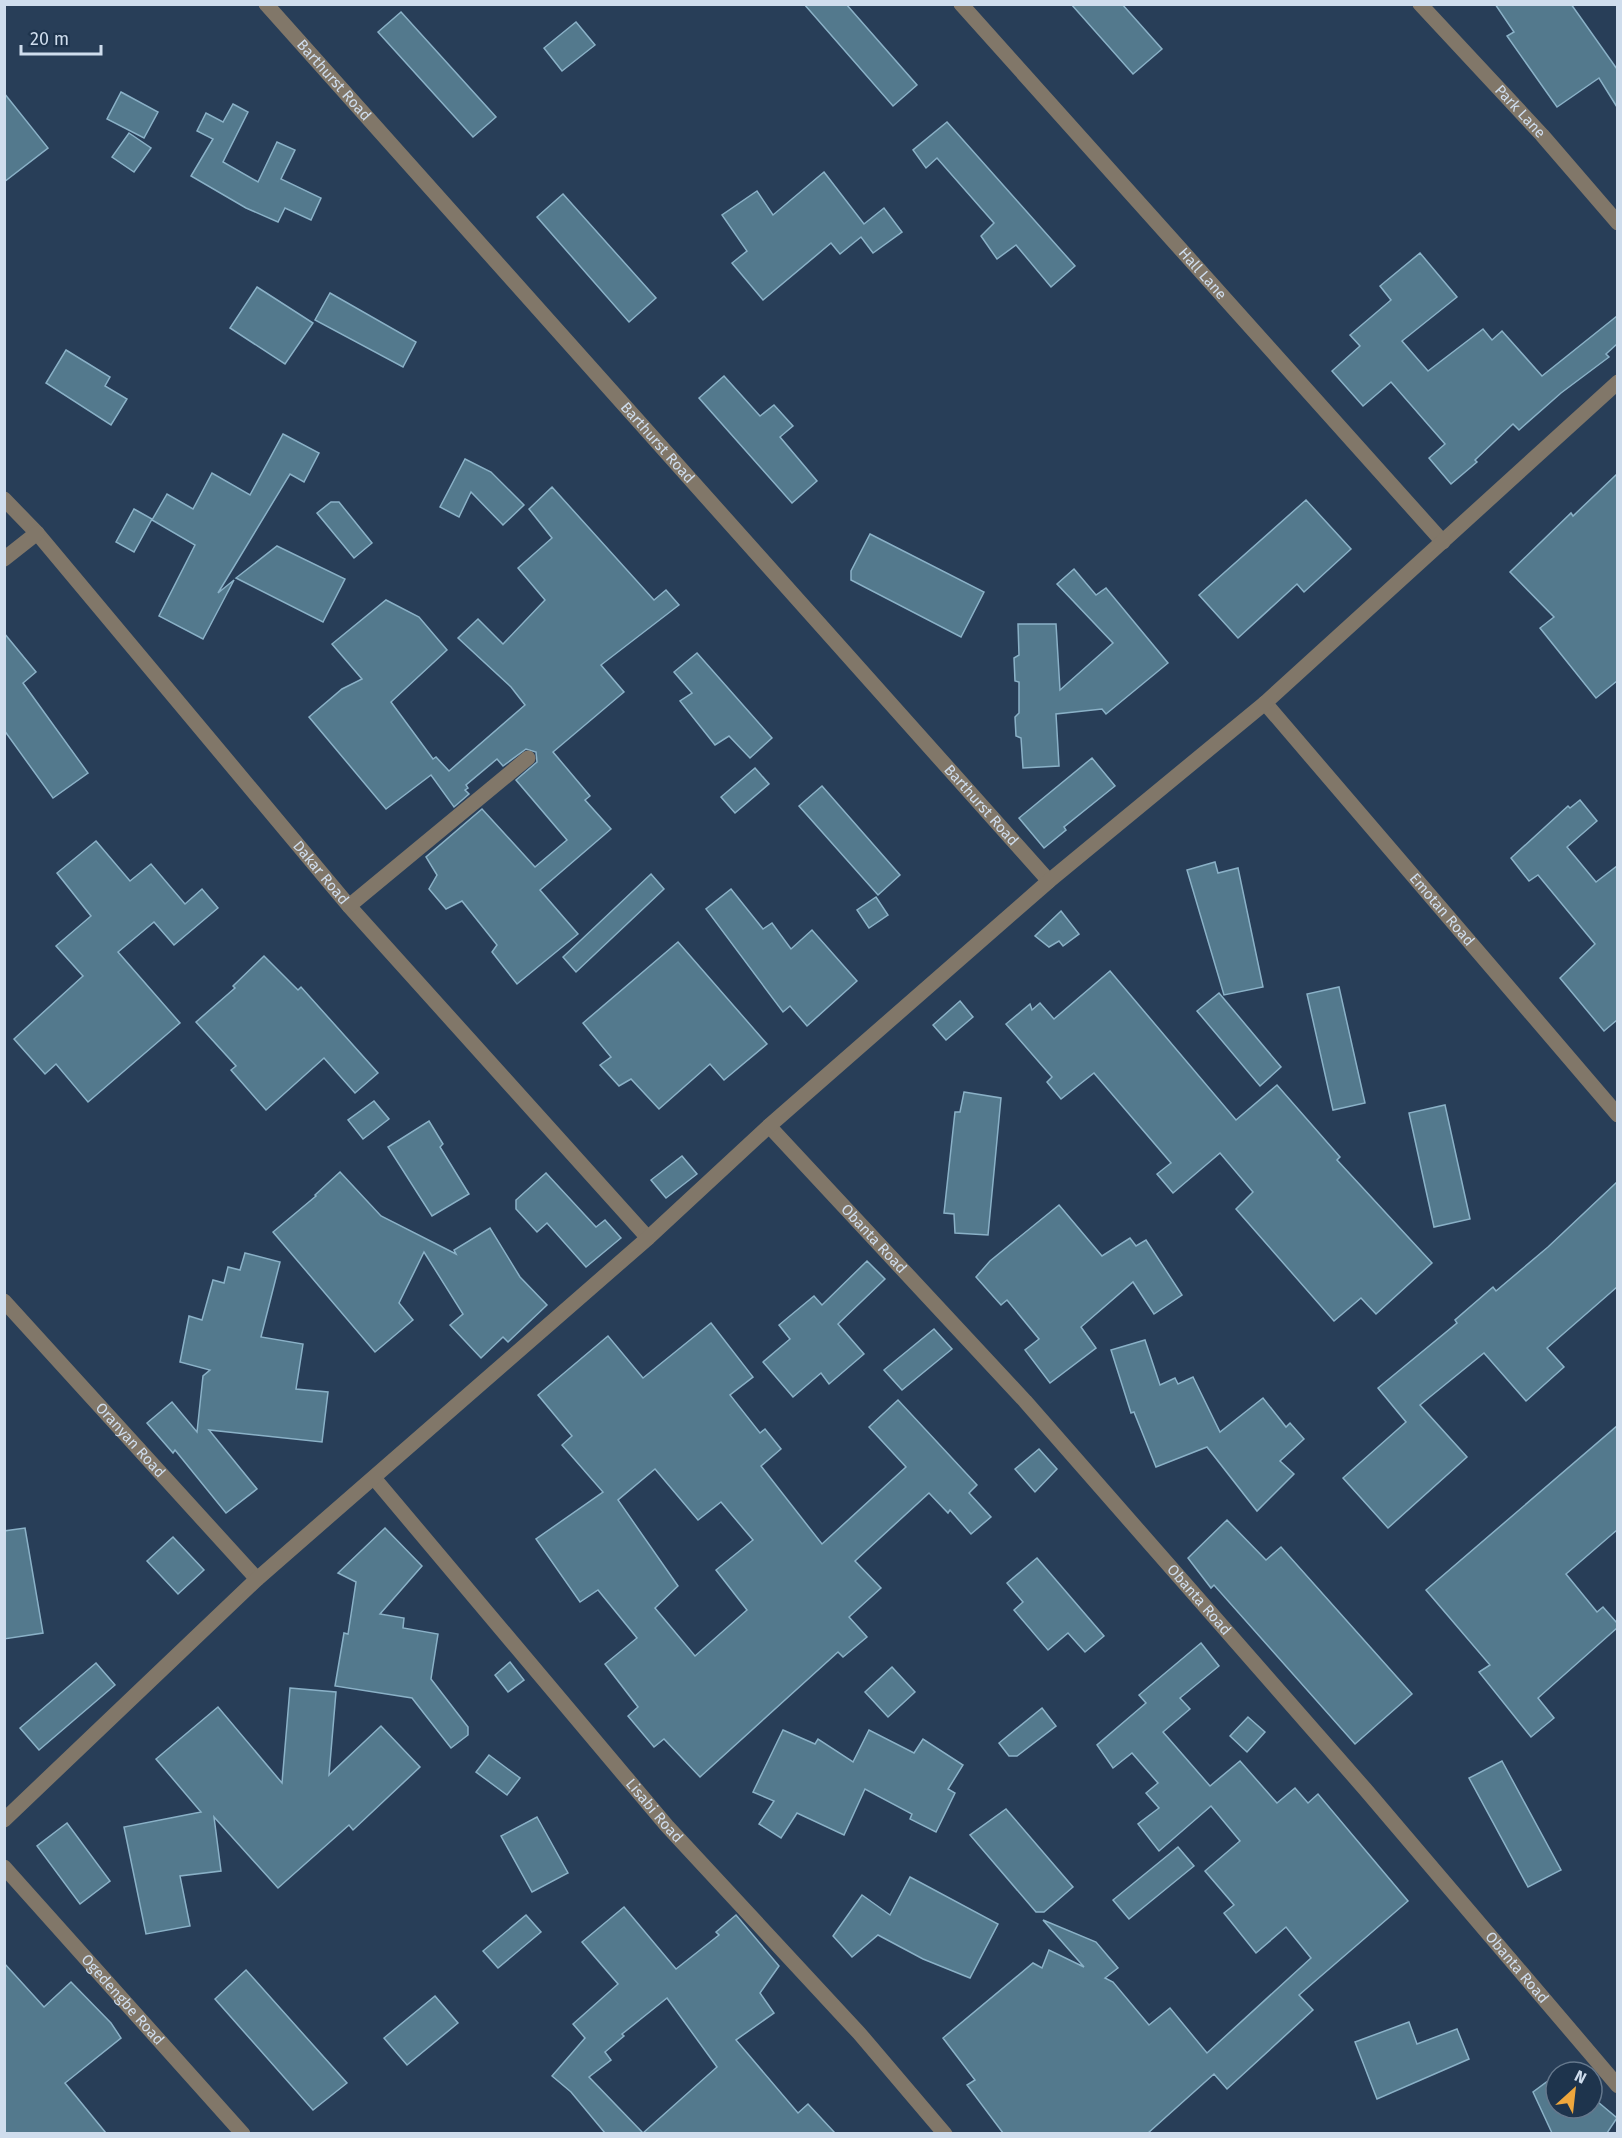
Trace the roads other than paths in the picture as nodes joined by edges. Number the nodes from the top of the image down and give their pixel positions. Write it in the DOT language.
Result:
graph roads {
  1 [pos="266,4"];
  2 [pos="961,4"];
  3 [pos="1420,4"];
  4 [pos="1617,223"];
  5 [pos="1617,382"];
  6 [pos="4,499"];
  7 [pos="37,533"];
  8 [pos="1443,542"];
  9 [pos="4,559"];
  10 [pos="1265,703"];
  11 [pos="528,758"];
  12 [pos="1049,881"];
  13 [pos="350,906"];
  14 [pos="1617,1115"];
  15 [pos="769,1126"];
  16 [pos="648,1238"];
  17 [pos="4,1301"];
  18 [pos="374,1478"];
  19 [pos="256,1579"];
  20 [pos="4,1820"];
  21 [pos="4,1867"];
  22 [pos="1617,2086"];
  23 [pos="243,2133"];
  24 [pos="945,2133"];
  1 -- 12 [label="street, Barthurst Road"];
  2 -- 8 [label="street, Hall Lane"];
  3 -- 4 [label="street, Park Lane"];
  5 -- 8 [label="street"];
  6 -- 7 [label="street, Dakar Road"];
  7 -- 9 [label="street"];
  7 -- 13 [label="street, Dakar Road"];
  8 -- 10 [label="street"];
  10 -- 12 [label="street"];
  10 -- 14 [label="street, Emotan Road"];
  11 -- 13 [label="street"];
  12 -- 15 [label="street"];
  13 -- 16 [label="street, Dakar Road"];
  15 -- 16 [label="street"];
  15 -- 22 [label="street, Obanta Road"];
  16 -- 18 [label="street"];
  17 -- 19 [label="street, Oranyan Road"];
  18 -- 19 [label="street"];
  18 -- 24 [label="street, Lisabi Road"];
  19 -- 20 [label="street"];
  21 -- 23 [label="street, Ogedengbe Road"];
}
